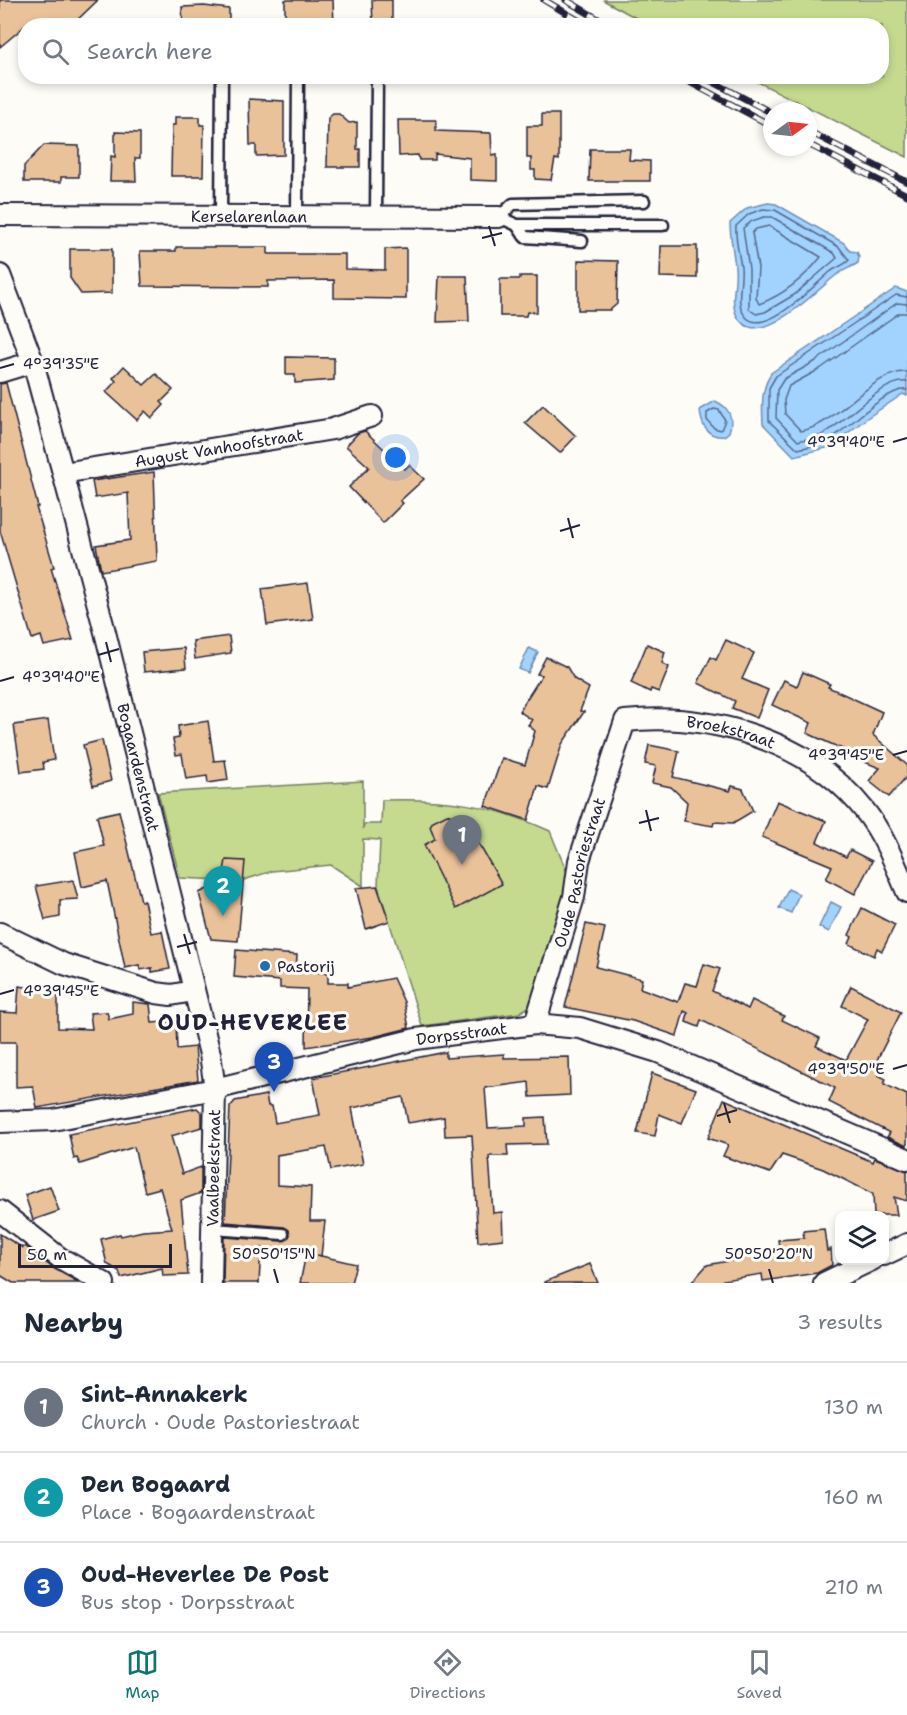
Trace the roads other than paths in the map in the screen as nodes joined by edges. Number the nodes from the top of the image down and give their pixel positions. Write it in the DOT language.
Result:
graph roads {
  1 [pos="222,84"];
  2 [pos="298,84"];
  3 [pos="377,84"];
  4 [pos="644,201"];
  5 [pos="0,215"];
  6 [pos="221,216"];
  7 [pos="297,216"];
  8 [pos="376,216"];
  9 [pos="508,221"];
  10 [pos="663,225"];
  11 [pos="582,241"];
  12 [pos="0,275"];
  13 [pos="33,362"];
  14 [pos="0,372"];
  15 [pos="372,416"];
  16 [pos="63,473"];
  17 [pos="625,721"];
  18 [pos="907,892"];
  19 [pos="0,933"];
  20 [pos="193,991"];
  21 [pos="528,1026"];
  22 [pos="215,1089"];
  23 [pos="0,1122"];
  24 [pos="907,1160"];
  25 [pos="0,1211"];
  26 [pos="212,1228"];
  27 [pos="282,1234"];
  28 [pos="907,1244"];
  29 [pos="889,1252"];
  30 [pos="862,1265"];
  31 [pos="104,1283"];
  32 [pos="211,1283"];
  33 [pos="824,1283"];
  1 -- 6 [label="lane"];
  2 -- 7 [label="lane"];
  3 -- 8 [label="lane"];
  4 -- 9 [label="lane"];
  5 -- 6 [label="street, Kerselarenlaan"];
  6 -- 7 [label="street, Kerselarenlaan"];
  7 -- 8 [label="street, Kerselarenlaan"];
  8 -- 9 [label="street, Kerselarenlaan"];
  9 -- 10 [label="lane"];
  9 -- 11 [label="lane"];
  12 -- 13 [label="street, Bogaardenstraat"];
  13 -- 14 [label="street"];
  13 -- 16 [label="street, Bogaardenstraat"];
  15 -- 16 [label="street, August Vanhoofstraat"];
  16 -- 20 [label="street, Bogaardenstraat"];
  17 -- 18 [label="street, Broekstraat"];
  17 -- 21 [label="street, Oude Pastoriestraat"];
  19 -- 20 [label="street"];
  20 -- 22 [label="street, Bogaardenstraat"];
  21 -- 22 [label="street, Dorpsstraat"];
  21 -- 24 [label="street, Dorpsstraat"];
  22 -- 23 [label="street, Dorpsstraat"];
  22 -- 26 [label="street, Vaalbeekstraat"];
  25 -- 31 [label="street"];
  26 -- 27 [label="lane"];
  26 -- 32 [label="street, Vaalbeekstraat"];
  28 -- 29 [label="street"];
  30 -- 33 [label="street"];
}
